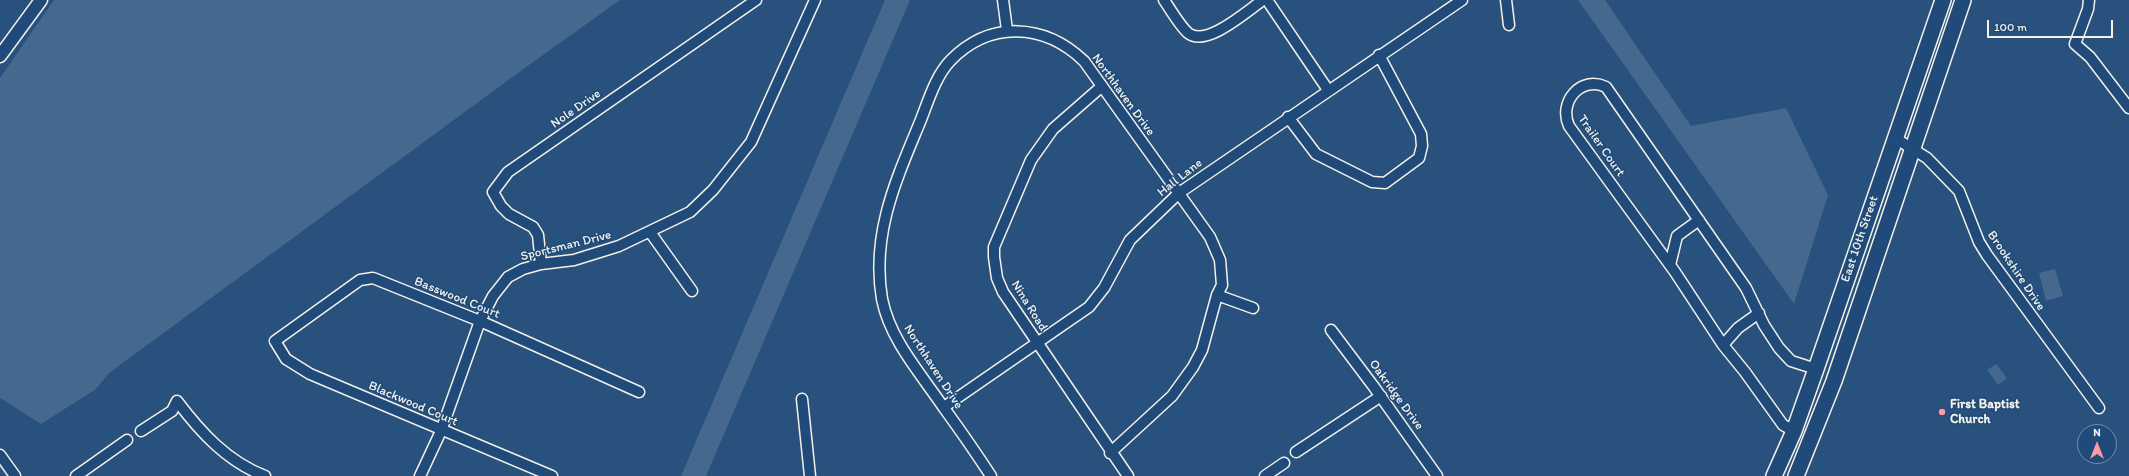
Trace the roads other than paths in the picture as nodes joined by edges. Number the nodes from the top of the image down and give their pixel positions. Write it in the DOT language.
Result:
graph roads {
  1 [pos="41,0"];
  2 [pos="756,0"];
  3 [pos="815,0"];
  4 [pos="1003,0"];
  5 [pos="1164,0"];
  6 [pos="1263,0"];
  7 [pos="1267,0"];
  8 [pos="1462,0"];
  9 [pos="1506,0"];
  10 [pos="1943,0"];
  11 [pos="1963,0"];
  12 [pos="2089,0"];
  13 [pos="1509,25"];
  14 [pos="1007,30"];
  15 [pos="1379,55"];
  16 [pos="0,56"];
  17 [pos="1101,87"];
  18 [pos="1328,90"];
  19 [pos="2129,108"];
  20 [pos="1288,118"];
  21 [pos="1894,138"];
  22 [pos="1912,148"];
  23 [pos="1179,193"];
  24 [pos="1699,220"];
  25 [pos="650,232"];
  26 [pos="541,264"];
  27 [pos="1670,265"];
  28 [pos="692,291"];
  29 [pos="1217,295"];
  30 [pos="1253,308"];
  31 [pos="1759,313"];
  32 [pos="480,321"];
  33 [pos="1332,330"];
  34 [pos="274,341"];
  35 [pos="1037,344"];
  36 [pos="1723,345"];
  37 [pos="1816,369"];
  38 [pos="639,392"];
  39 [pos="1381,396"];
  40 [pos="802,399"];
  41 [pos="944,407"];
  42 [pos="2099,408"];
  43 [pos="141,431"];
  44 [pos="441,431"];
  45 [pos="1794,431"];
  46 [pos="127,440"];
  47 [pos="1296,452"];
  48 [pos="1110,453"];
  49 [pos="0,455"];
  50 [pos="1782,458"];
  51 [pos="1284,463"];
  52 [pos="1798,471"];
  53 [pos="15,476"];
  54 [pos="76,476"];
  55 [pos="265,476"];
  56 [pos="420,476"];
  57 [pos="552,476"];
  58 [pos="810,476"];
  59 [pos="991,476"];
  60 [pos="1128,476"];
  61 [pos="1265,476"];
  62 [pos="1437,476"];
  63 [pos="1774,476"];
  1 -- 16 [label="street"];
  2 -- 26 [label="street, Nole Drive"];
  3 -- 25 [label="street, Sportsman Drive"];
  4 -- 14 [label="street"];
  5 -- 6 [label="street"];
  7 -- 18 [label="street"];
  8 -- 15 [label="street, Hall Lane"];
  9 -- 13 [label="street"];
  10 -- 21 [label="main road, East 10th Street"];
  11 -- 22 [label="main road, East 10th Street"];
  12 -- 19 [label="street"];
  14 -- 17 [label="street, Northhaven Drive"];
  14 -- 41 [label="street, Northhaven Drive"];
  15 -- 18 [label="street, Hall Lane"];
  15 -- 20 [label="street"];
  17 -- 23 [label="street, Northhaven Drive"];
  17 -- 35 [label="street, Nina Road"];
  18 -- 20 [label="street, Hall Lane"];
  20 -- 23 [label="street, Hall Lane"];
  21 -- 22 [label="street, Brookshire Drive"];
  21 -- 37 [label="main road, East 10th Street"];
  22 -- 42 [label="street, Brookshire Drive"];
  22 -- 52 [label="main road, East 10th Street"];
  23 -- 29 [label="street, Northhaven Drive"];
  23 -- 35 [label="street, Hall Lane"];
  24 -- 27 [label="street"];
  24 -- 27 [label="street, Trailer Court"];
  24 -- 31 [label="street, Trailer Court"];
  25 -- 26 [label="street, Sportsman Drive"];
  25 -- 28 [label="street"];
  26 -- 32 [label="street, Sportsman Drive"];
  27 -- 36 [label="street, Trailer Court"];
  29 -- 30 [label="street"];
  29 -- 48 [label="street, Northhaven Drive"];
  31 -- 36 [label="street"];
  31 -- 37 [label="street, Trailer Court"];
  32 -- 34 [label="street, Basswood Court"];
  32 -- 38 [label="street, Basswood Court"];
  32 -- 44 [label="street, Sportsman Drive"];
  33 -- 39 [label="street, Oakridge Drive"];
  34 -- 44 [label="street, Blackwood Court"];
  35 -- 41 [label="street, Hall Lane"];
  35 -- 48 [label="street, Nina Road"];
  36 -- 45 [label="street, Trailer Court"];
  37 -- 45 [label="main road, East 10th Street"];
  39 -- 47 [label="street"];
  39 -- 62 [label="street, Oakridge Drive"];
  40 -- 58 [label="street"];
  41 -- 59 [label="street, Northhaven Drive"];
  43 -- 55 [label="street"];
  44 -- 56 [label="street, Sportsman Drive"];
  44 -- 57 [label="street, Blackwood Court"];
  45 -- 50 [label="main road, East 10th Street"];
  46 -- 54 [label="street"];
  48 -- 60 [label="street, Nina Road"];
  49 -- 53 [label="street"];
  50 -- 52 [label="street"];
  50 -- 63 [label="main road, East 10th Street"];
  51 -- 61 [label="street"];
}
